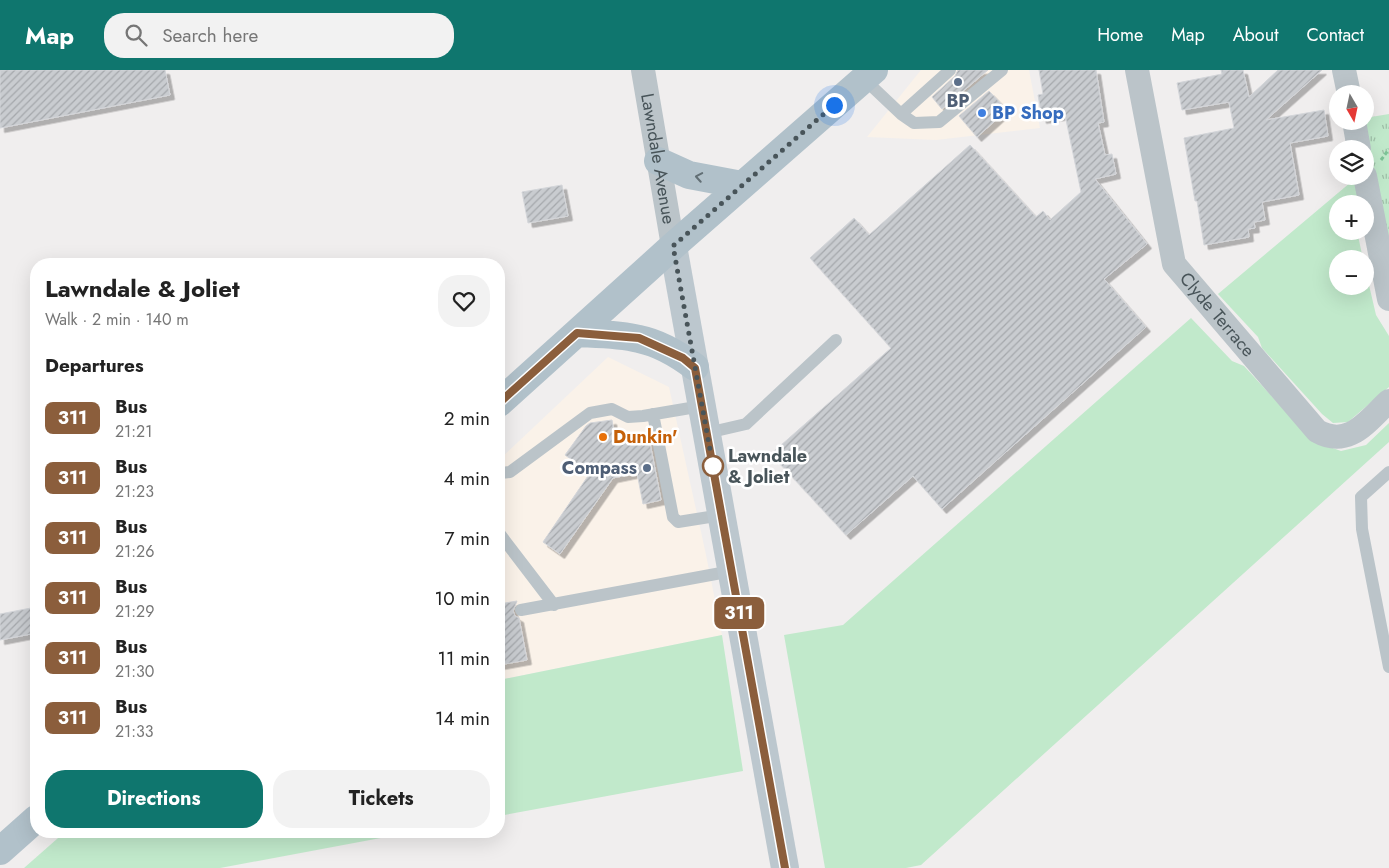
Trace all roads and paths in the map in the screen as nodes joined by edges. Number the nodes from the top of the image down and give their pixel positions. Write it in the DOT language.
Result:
graph roads {
  1 [pos="643,70"];
  2 [pos="950,70"];
  3 [pos="1002,70"];
  4 [pos="1137,70"];
  5 [pos="1344,70"];
  6 [pos="869,74"];
  7 [pos="1347,85"];
  8 [pos="901,114"];
  9 [pos="1389,150"];
  10 [pos="658,161"];
  11 [pos="1374,171"];
  12 [pos="742,185"];
  13 [pos="673,246"];
  14 [pos="1389,299"];
  15 [pos="577,333"];
  16 [pos="836,340"];
  17 [pos="695,368"];
  18 [pos="505,398"];
  19 [pos="1389,402"];
  20 [pos="702,406"];
  21 [pos="653,414"];
  22 [pos="707,433"];
  23 [pos="1389,472"];
  24 [pos="505,473"];
  25 [pos="722,516"];
  26 [pos="505,541"];
  27 [pos="732,571"];
  28 [pos="554,605"];
  29 [pos="522,610"];
  30 [pos="1389,667"];
  31 [pos="30,824"];
  32 [pos="0,851"];
  33 [pos="786,868"];
  1 -- 10 [label="street, Lawndale Avenue"];
  2 -- 8 [label="lane"];
  3 -- 8 [label="lane"];
  4 -- 19 [label="street, Clyde Terrace"];
  5 -- 7 [label="street"];
  6 -- 8 [label="lane"];
  6 -- 12 [label="main road"];
  9 -- 11 [label="path"];
  12 -- 10 [label="main road, one-way"];
  10 -- 13 [label="street, Lawndale Avenue"];
  11 -- 14 [label="street"];
  12 -- 13 [label="main road"];
  13 -- 15 [label="main road"];
  13 -- 17 [label="street, Lawndale Avenue"];
  15 -- 17 [label="main road"];
  15 -- 18 [label="main road"];
  16 -- 22 [label="lane"];
  17 -- 20 [label="street, Lawndale Avenue"];
  20 -- 21 [label="lane"];
  20 -- 22 [label="street, Lawndale Avenue"];
  21 -- 24 [label="lane"];
  21 -- 25 [label="lane"];
  22 -- 25 [label="street, Lawndale Avenue"];
  23 -- 30 [label="lane"];
  25 -- 27 [label="street, Lawndale Avenue"];
  26 -- 28 [label="lane"];
  27 -- 28 [label="lane"];
  27 -- 33 [label="street, Lawndale Avenue"];
  28 -- 29 [label="lane"];
  31 -- 32 [label="main road"];
}
